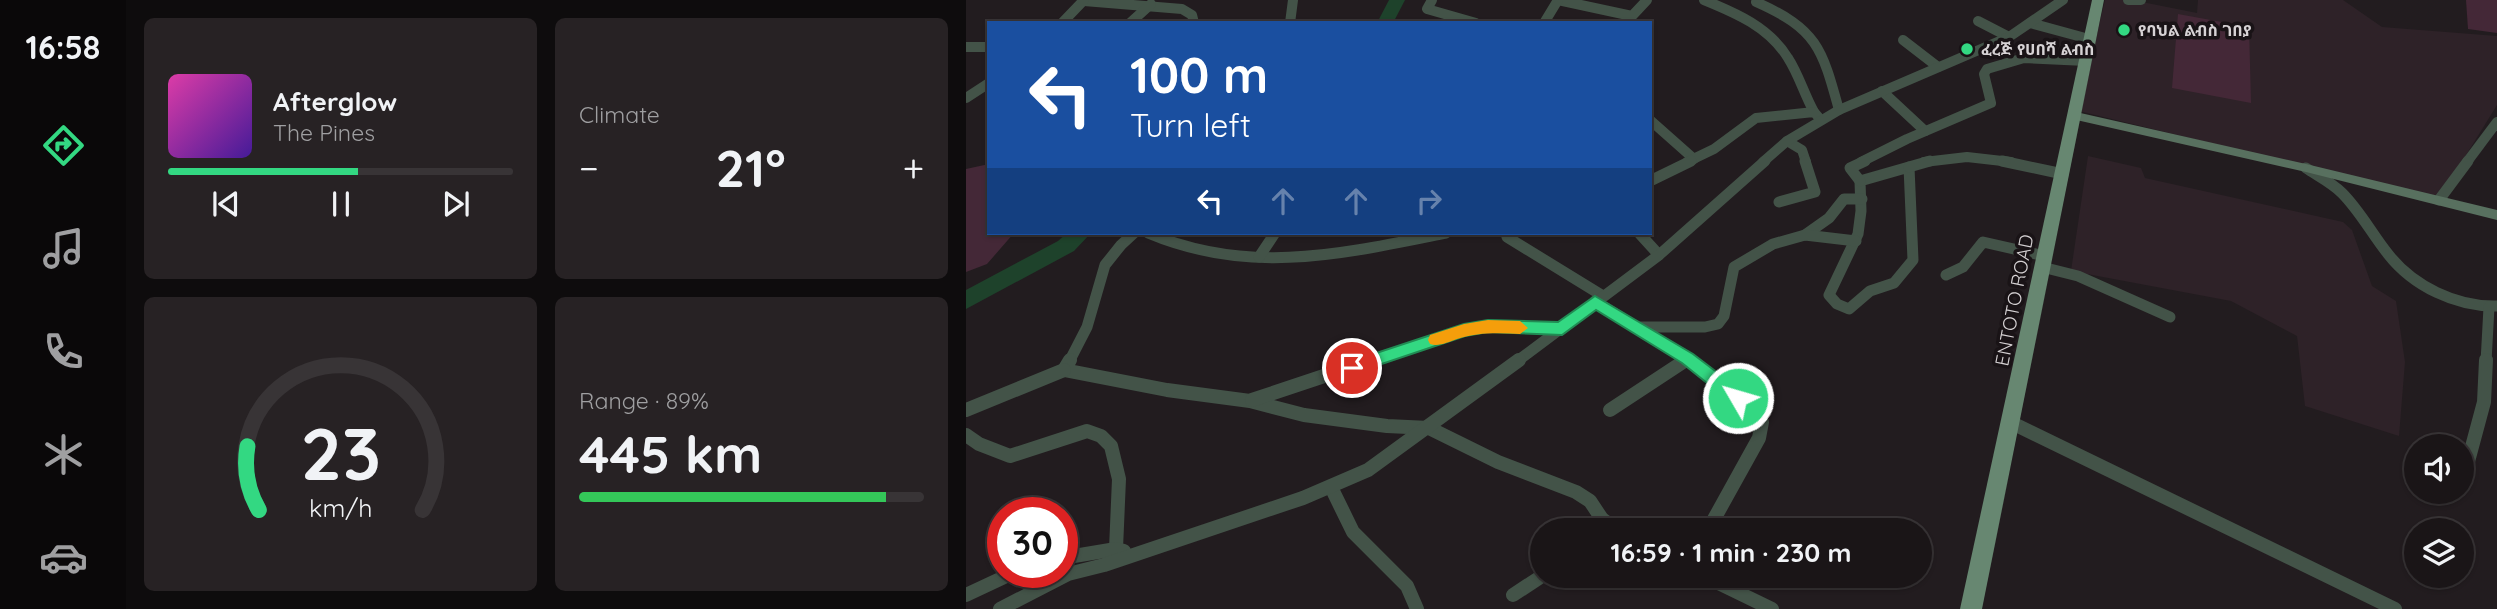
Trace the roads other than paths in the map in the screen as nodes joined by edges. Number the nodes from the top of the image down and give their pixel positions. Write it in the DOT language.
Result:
graph roads {
  1 [pos="1293,0"];
  2 [pos="1432,0"];
  3 [pos="1558,0"];
  4 [pos="1704,0"];
  5 [pos="2063,0"];
  6 [pos="2098,0"];
  7 [pos="2128,0"];
  8 [pos="2141,0"];
  9 [pos="1084,1"];
  10 [pos="1644,1"];
  11 [pos="1152,2"];
  12 [pos="1756,2"];
  13 [pos="1629,20"];
  14 [pos="1064,21"];
  15 [pos="1132,21"];
  16 [pos="1193,21"];
  17 [pos="1290,21"];
  18 [pos="1469,21"];
  19 [pos="1545,21"];
  20 [pos="1978,21"];
  21 [pos="2030,23"];
  22 [pos="2009,37"];
  23 [pos="2089,39"];
  24 [pos="1903,40"];
  25 [pos="966,47"];
  26 [pos="987,47"];
  27 [pos="2086,61"];
  28 [pos="1938,67"];
  29 [pos="987,84"];
  30 [pos="1882,91"];
  31 [pos="966,98"];
  32 [pos="1839,110"];
  33 [pos="1818,116"];
  34 [pos="2076,116"];
  35 [pos="1652,122"];
  36 [pos="2497,122"];
  37 [pos="1926,131"];
  38 [pos="1787,141"];
  39 [pos="1694,159"];
  40 [pos="1909,167"];
  41 [pos="2306,168"];
  42 [pos="2063,174"];
  43 [pos="1652,180"];
  44 [pos="1860,181"];
  45 [pos="1862,199"];
  46 [pos="2440,200"];
  47 [pos="1779,202"];
  48 [pos="2497,215"];
  49 [pos="1132,235"];
  50 [pos="1153,235"];
  51 [pos="1274,235"];
  52 [pos="1424,235"];
  53 [pos="1506,235"];
  54 [pos="1641,235"];
  55 [pos="1805,235"];
  56 [pos="1856,241"];
  57 [pos="1658,255"];
  58 [pos="1259,257"];
  59 [pos="2044,261"];
  60 [pos="1946,275"];
  61 [pos="1599,299"];
  62 [pos="2493,307"];
  63 [pos="2170,317"];
  64 [pos="1640,327"];
  65 [pos="1562,329"];
  66 [pos="1688,359"];
  67 [pos="1064,370"];
  68 [pos="1250,401"];
  69 [pos="966,410"];
  70 [pos="1610,410"];
  71 [pos="2012,423"];
  72 [pos="1429,428"];
  73 [pos="966,435"];
  74 [pos="2474,439"];
  75 [pos="1331,487"];
  76 [pos="1601,518"];
  77 [pos="1715,518"];
  78 [pos="1116,549"];
  79 [pos="1132,554"];
  80 [pos="1078,555"];
  81 [pos="1530,584"];
  82 [pos="987,585"];
  83 [pos="1729,588"];
  84 [pos="966,595"];
  85 [pos="1513,595"];
  86 [pos="1000,609"];
  87 [pos="1417,609"];
  88 [pos="1772,609"];
  89 [pos="1971,609"];
  90 [pos="2395,609"];
  1 -- 17 [label="street"];
  2 -- 18 [label="street"];
  3 -- 13 [label="street"];
  3 -- 19 [label="street"];
  4 -- 33 [label="street"];
  5 -- 21 [label="street"];
  6 -- 23 [label="main road, ENTOTO ROAD"];
  7 -- 8 [label="street"];
  9 -- 11 [label="street"];
  9 -- 14 [label="street"];
  10 -- 13 [label="street"];
  11 -- 15 [label="street"];
  11 -- 16 [label="street"];
  12 -- 32 [label="street"];
  20 -- 22 [label="street"];
  21 -- 22 [label="street"];
  21 -- 23 [label="street"];
  22 -- 28 [label="street"];
  23 -- 27 [label="main road, ENTOTO ROAD"];
  24 -- 28 [label="street"];
  25 -- 26 [label="street"];
  27 -- 34 [label="main road, ENTOTO ROAD"];
  27 -- 37 [label="street"];
  28 -- 30 [label="street"];
  29 -- 31 [label="street"];
  30 -- 32 [label="street"];
  30 -- 37 [label="street"];
  32 -- 33 [label="street"];
  33 -- 38 [label="street"];
  33 -- 39 [label="street"];
  34 -- 41 [label="street"];
  34 -- 42 [label="main road, ENTOTO ROAD"];
  35 -- 39 [label="street"];
  36 -- 46 [label="street"];
  37 -- 44 [label="street"];
  38 -- 47 [label="street"];
  38 -- 57 [label="street"];
  39 -- 43 [label="street"];
  40 -- 42 [label="street"];
  40 -- 44 [label="street"];
  40 -- 56 [label="street"];
  41 -- 46 [label="street"];
  41 -- 62 [label="street"];
  42 -- 59 [label="main road, ENTOTO ROAD"];
  44 -- 45 [label="street"];
  45 -- 55 [label="street"];
  45 -- 56 [label="street"];
  46 -- 48 [label="street"];
  49 -- 67 [label="street"];
  50 -- 58 [label="street"];
  51 -- 58 [label="street"];
  52 -- 58 [label="street"];
  53 -- 61 [label="street"];
  54 -- 57 [label="street"];
  55 -- 56 [label="street"];
  55 -- 64 [label="street"];
  57 -- 61 [label="street"];
  59 -- 60 [label="street"];
  59 -- 63 [label="street"];
  59 -- 71 [label="main road, ENTOTO ROAD"];
  61 -- 64 [label="street"];
  61 -- 65 [label="street"];
  62 -- 74 [label="street"];
  64 -- 66 [label="street"];
  65 -- 68 [label="street"];
  65 -- 72 [label="street"];
  66 -- 70 [label="street"];
  66 -- 77 [label="street"];
  67 -- 68 [label="street"];
  67 -- 69 [label="street"];
  68 -- 72 [label="street"];
  71 -- 89 [label="main road, ENTOTO ROAD"];
  71 -- 90 [label="street"];
  72 -- 75 [label="street"];
  72 -- 76 [label="street"];
  73 -- 78 [label="street"];
  75 -- 79 [label="street"];
  75 -- 87 [label="street"];
  78 -- 79 [label="street"];
  78 -- 80 [label="street"];
  79 -- 86 [label="street"];
  81 -- 85 [label="street"];
  82 -- 84 [label="street"];
  83 -- 88 [label="street"];
}
